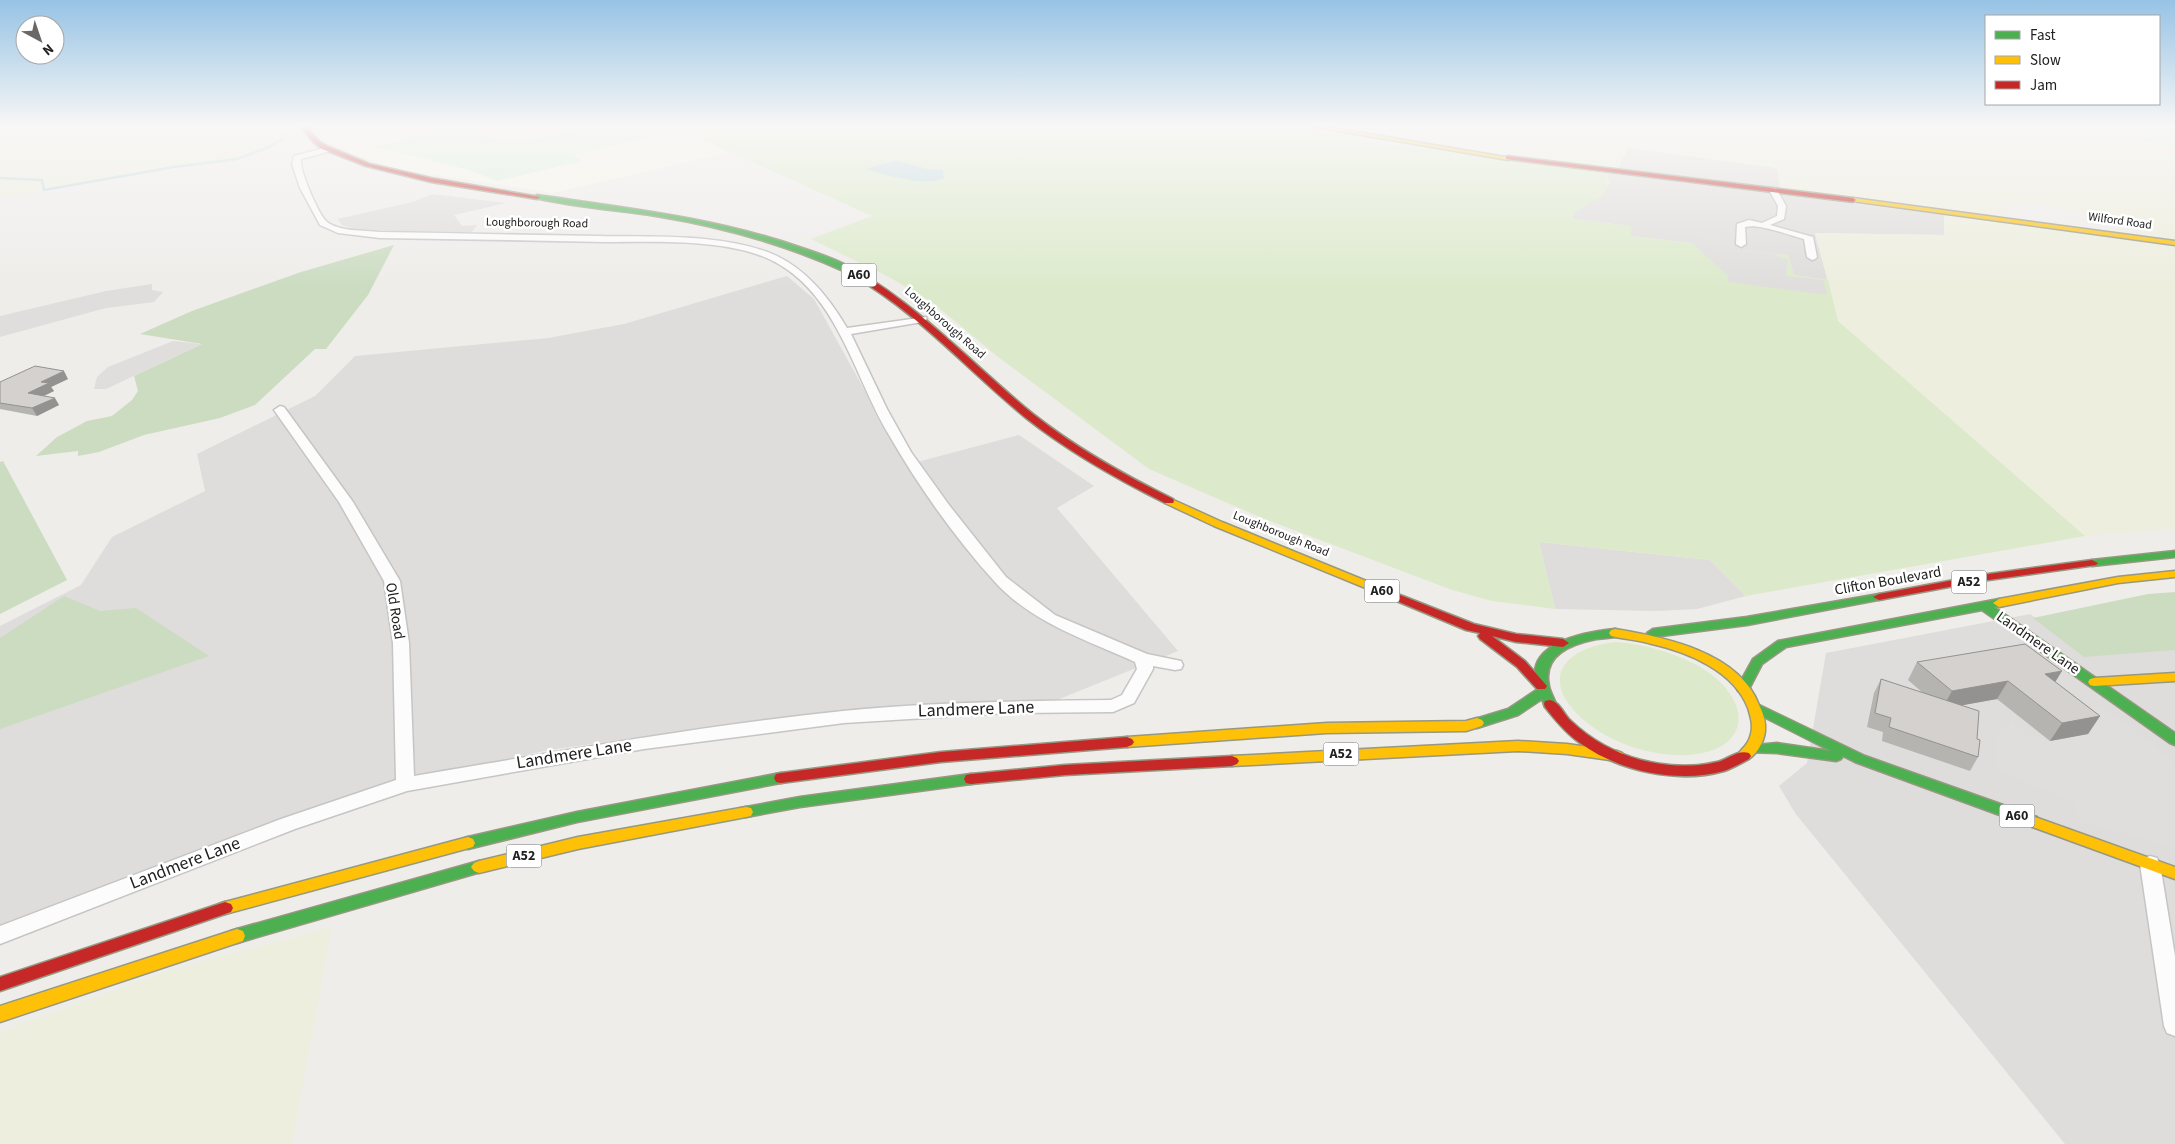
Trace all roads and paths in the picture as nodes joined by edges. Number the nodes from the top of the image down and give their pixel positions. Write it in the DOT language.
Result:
graph roads {
  1 [pos="301,180"];
  2 [pos="437,180"];
  3 [pos="1697,180"];
  4 [pos="1773,190"];
  5 [pos="1766,226"];
  6 [pos="2175,243"];
  7 [pos="1741,244"];
  8 [pos="1812,257"];
  9 [pos="922,319"];
  10 [pos="844,332"];
  11 [pos="280,410"];
  12 [pos="2175,554"];
  13 [pos="2175,574"];
  14 [pos="1983,604"];
  15 [pos="1470,627"];
  16 [pos="1636,635"];
  17 [pos="1563,643"];
  18 [pos="1142,659"];
  19 [pos="1175,665"];
  20 [pos="2175,677"];
  21 [pos="2094,682"];
  22 [pos="1743,688"];
  23 [pos="1542,689"];
  24 [pos="1755,707"];
  25 [pos="2175,740"];
  26 [pos="1751,749"];
  27 [pos="1617,756"];
  28 [pos="1860,759"];
  29 [pos="404,784"];
  30 [pos="2150,864"];
  31 [pos="2175,873"];
  32 [pos="0,934"];
  33 [pos="0,984"];
  34 [pos="0,1014"];
  35 [pos="2175,1026"];
  1 -- 10 [label="street, Loughborough Road"];
  2 -- 9 [label="main road, Loughborough Road / A60"];
  3 -- 4 [label="main road, Wilford Road"];
  4 -- 5 [label="street"];
  4 -- 6 [label="main road, Wilford Road"];
  5 -- 7 [label="street"];
  5 -- 8 [label="street"];
  9 -- 10 [label="street"];
  9 -- 15 [label="main road, Loughborough Road / A60"];
  10 -- 18 [label="street, Loughborough Road"];
  11 -- 29 [label="street, Old Road"];
  12 -- 16 [label="main road, Clifton Boulevard / A52"];
  13 -- 14 [label="main road, A52"];
  14 -- 21 [label="main road, Landmere Lane"];
  14 -- 22 [label="main road, A52"];
  15 -- 17 [label="main road, Loughborough Road / A60"];
  15 -- 23 [label="main road, Loughborough Road / A60"];
  16 -- 17 [label="main road, A52"];
  16 -- 22 [label="main road, A52"];
  17 -- 23 [label="main road, A52"];
  18 -- 19 [label="street"];
  18 -- 29 [label="street, Landmere Lane"];
  20 -- 21 [label="main road, Landmere Lane"];
  21 -- 25 [label="main road, Landmere Lane"];
  22 -- 24 [label="main road, A52"];
  23 -- 27 [label="main road, A52"];
  23 -- 33 [label="main road, A52"];
  24 -- 26 [label="main road, A52"];
  24 -- 28 [label="main road, A60"];
  26 -- 27 [label="main road, A52"];
  26 -- 28 [label="main road, A60"];
  27 -- 34 [label="main road, A52"];
  28 -- 30 [label="main road, A60"];
  29 -- 32 [label="street, Landmere Lane"];
  30 -- 31 [label="main road, A60"];
  30 -- 35 [label="street"];
}
